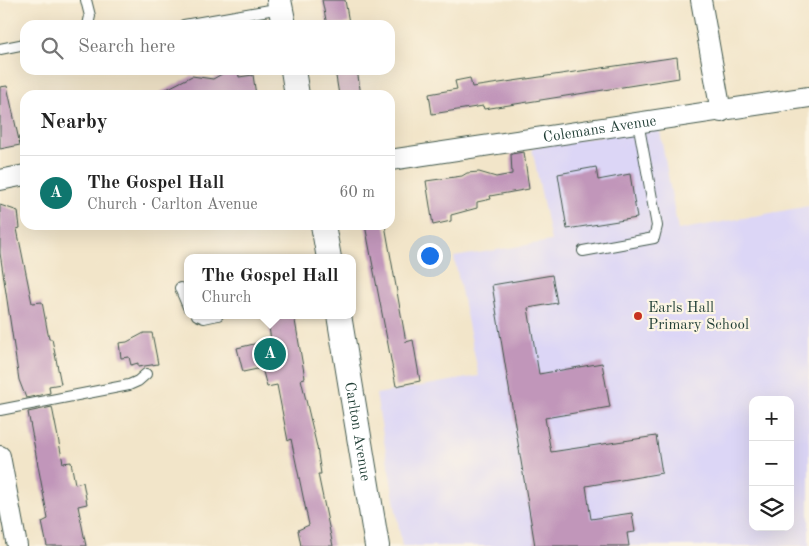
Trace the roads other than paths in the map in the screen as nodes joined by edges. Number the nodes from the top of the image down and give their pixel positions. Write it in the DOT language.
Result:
graph roads {
  1 [pos="86,0"];
  2 [pos="701,0"];
  3 [pos="282,11"];
  4 [pos="89,20"];
  5 [pos="219,20"];
  6 [pos="20,45"];
  7 [pos="0,49"];
  8 [pos="294,75"];
  9 [pos="296,90"];
  10 [pos="809,97"];
  11 [pos="721,112"];
  12 [pos="638,122"];
  13 [pos="395,159"];
  14 [pos="20,176"];
  15 [pos="0,180"];
  16 [pos="324,230"];
  17 [pos="583,250"];
  18 [pos="328,254"];
  19 [pos="180,288"];
  20 [pos="184,298"];
  21 [pos="340,319"];
  22 [pos="146,374"];
  23 [pos="0,410"];
  24 [pos="0,456"];
  25 [pos="17,546"];
  26 [pos="377,546"];
  1 -- 4 [label="lane"];
  2 -- 11 [label="street"];
  3 -- 5 [label="lane"];
  6 -- 7 [label="lane"];
  8 -- 9 [label="street"];
  10 -- 11 [label="street, Colemans Avenue"];
  11 -- 12 [label="street, Colemans Avenue"];
  12 -- 13 [label="street, Colemans Avenue"];
  12 -- 17 [label="lane"];
  14 -- 15 [label="street"];
  16 -- 18 [label="street"];
  19 -- 20 [label="lane"];
  21 -- 26 [label="street, Carlton Avenue"];
  22 -- 23 [label="lane"];
  24 -- 25 [label="street"];
}
